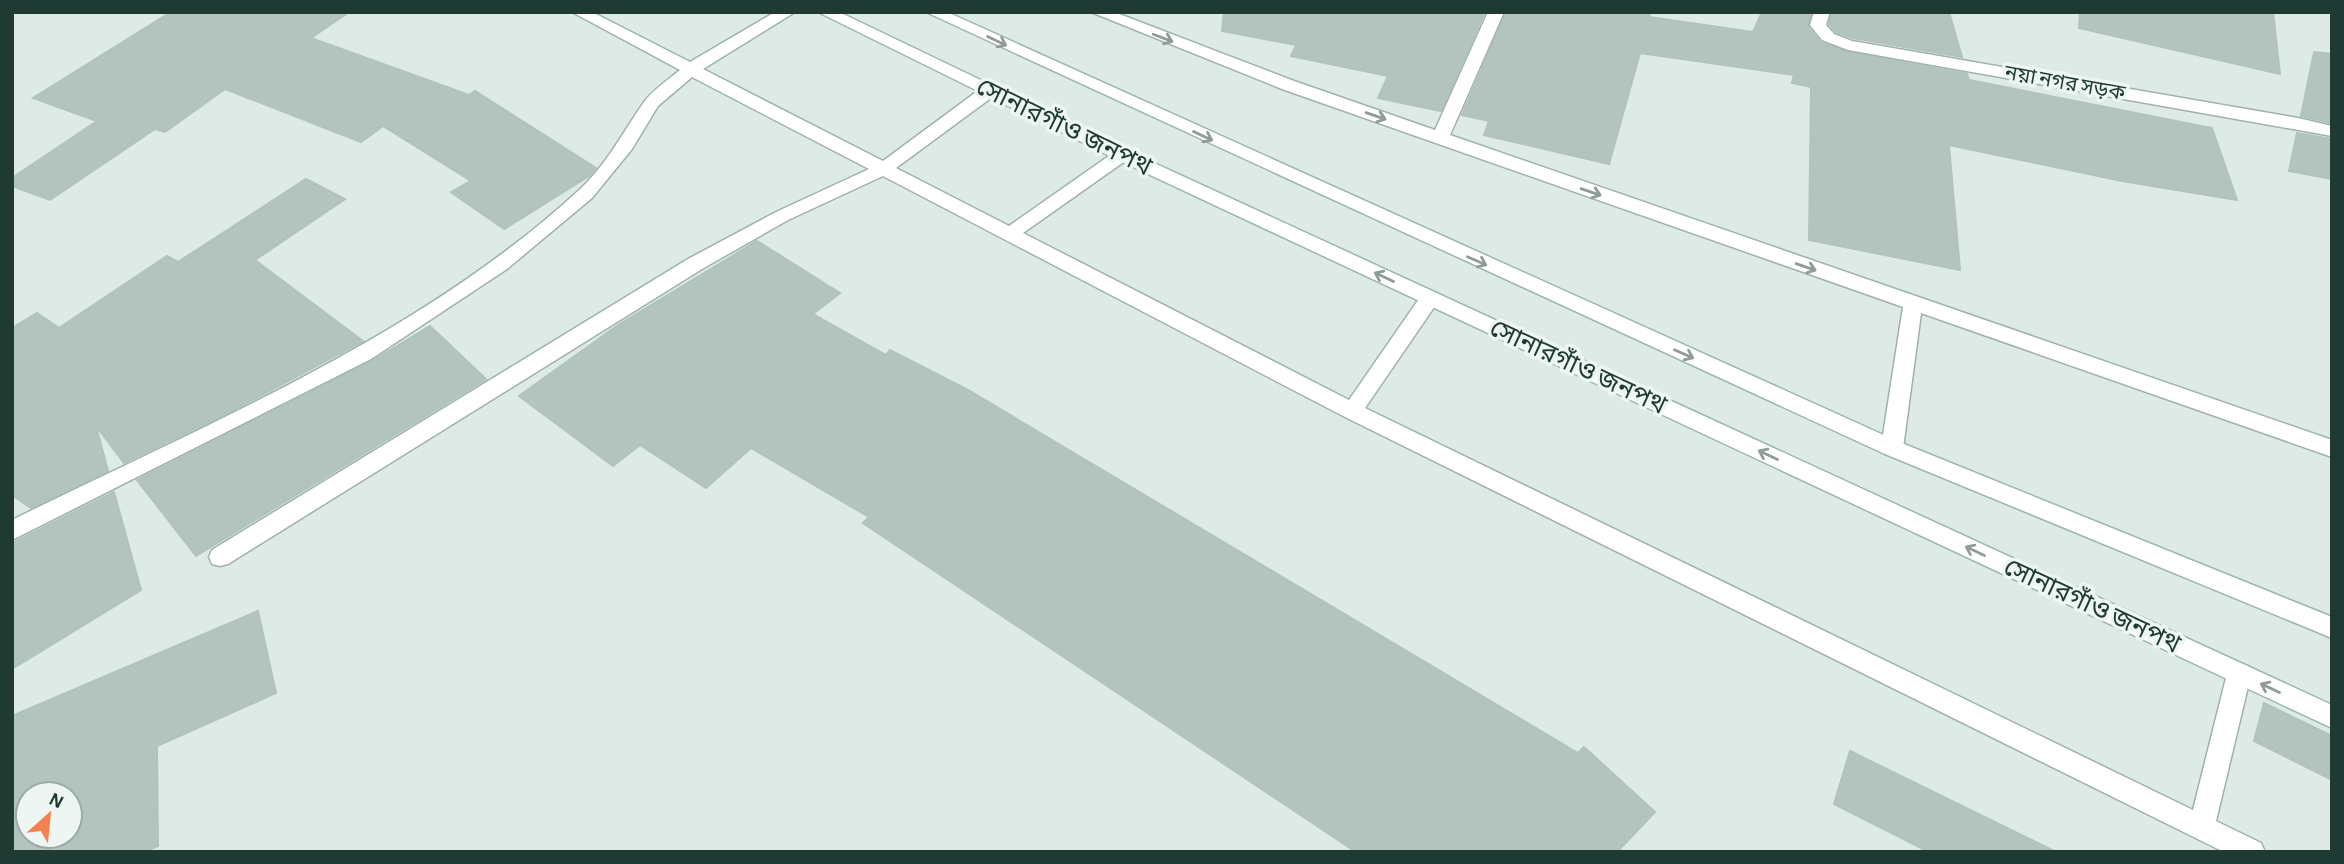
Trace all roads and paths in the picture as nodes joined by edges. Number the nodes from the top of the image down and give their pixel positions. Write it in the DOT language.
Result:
graph roads {
  1 [pos="580,12"];
  2 [pos="787,12"];
  3 [pos="826,12"];
  4 [pos="934,12"];
  5 [pos="1099,12"];
  6 [pos="1496,12"];
  7 [pos="1822,12"];
  8 [pos="691,69"];
  9 [pos="989,91"];
  10 [pos="2332,131"];
  11 [pos="1440,139"];
  12 [pos="1122,155"];
  13 [pos="885,169"];
  14 [pos="1011,233"];
  15 [pos="1430,298"];
  16 [pos="1913,304"];
  17 [pos="1352,411"];
  18 [pos="1892,448"];
  19 [pos="2332,449"];
  20 [pos="12,531"];
  21 [pos="220,557"];
  22 [pos="2332,628"];
  23 [pos="2239,674"];
  24 [pos="2332,717"];
  25 [pos="2202,827"];
  26 [pos="2252,852"];
  1 -- 8 [label="street"];
  2 -- 8 [label="street"];
  3 -- 9 [label="street, সোনারগাঁও জনপথ"];
  4 -- 18 [label="street, সোনারগাঁও জনপথ, one-way"];
  5 -- 11 [label="street, one-way"];
  6 -- 11 [label="street"];
  7 -- 10 [label="street, নয়া নগর সড়ক"];
  8 -- 13 [label="street"];
  8 -- 20 [label="street"];
  9 -- 12 [label="street, সোনারগাঁও জনপথ"];
  9 -- 13 [label="street"];
  11 -- 16 [label="street, one-way"];
  12 -- 14 [label="street"];
  15 -- 12 [label="street, সোনারগাঁও জনপথ, one-way"];
  13 -- 14 [label="street"];
  13 -- 21 [label="street"];
  14 -- 17 [label="street"];
  15 -- 17 [label="street"];
  23 -- 15 [label="street, সোনারগাঁও জনপথ, one-way"];
  16 -- 18 [label="street"];
  16 -- 19 [label="street"];
  17 -- 25 [label="street"];
  18 -- 22 [label="street, সোনারগাঁও জনপথ"];
  24 -- 23 [label="street, সোনারগাঁও জনপথ, one-way"];
  23 -- 25 [label="street"];
  25 -- 26 [label="street"];
}
